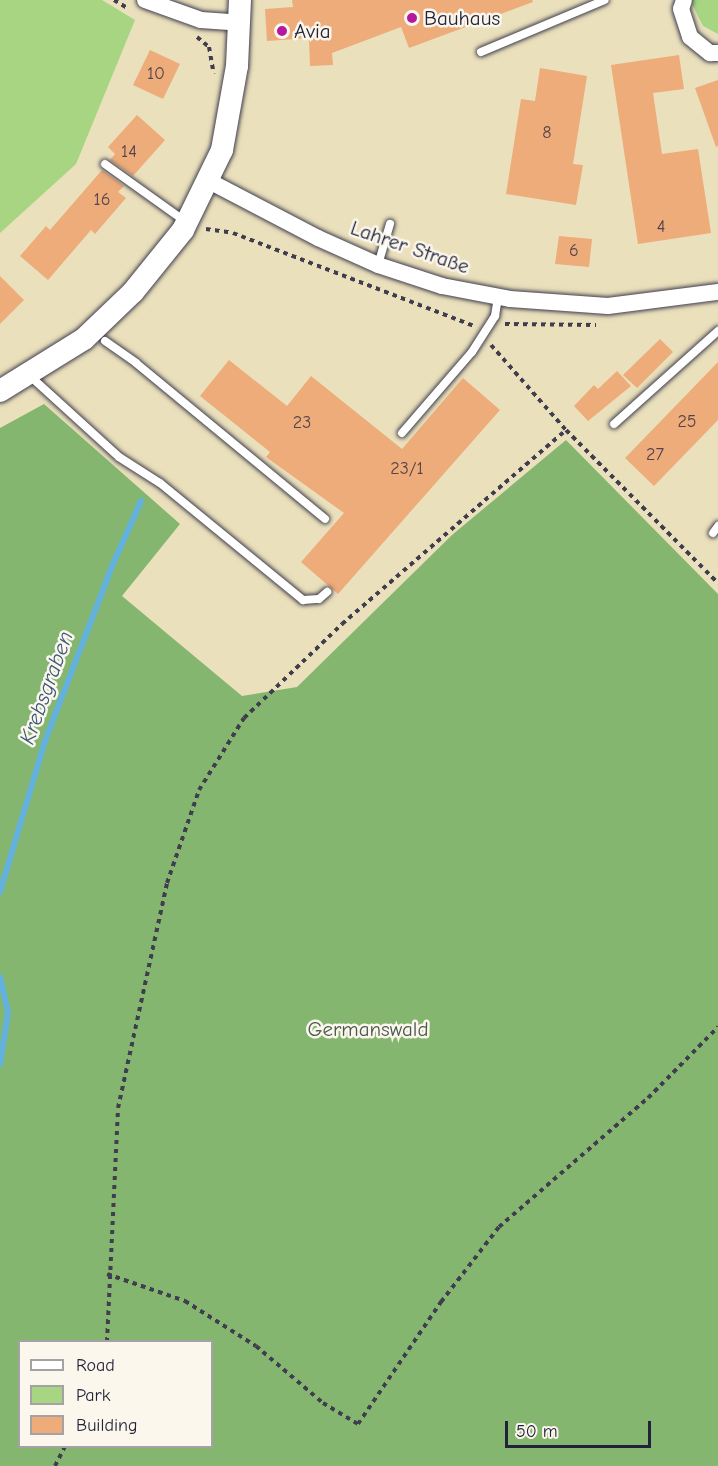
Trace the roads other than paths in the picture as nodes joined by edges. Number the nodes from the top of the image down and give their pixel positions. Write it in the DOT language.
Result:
graph roads {
  1 [pos="146,0"];
  2 [pos="240,0"];
  3 [pos="605,0"];
  4 [pos="684,0"];
  5 [pos="240,22"];
  6 [pos="481,52"];
  7 [pos="718,53"];
  8 [pos="105,164"];
  9 [pos="209,181"];
  10 [pos="390,224"];
  11 [pos="196,225"];
  12 [pos="378,265"];
  13 [pos="718,293"];
  14 [pos="498,297"];
  15 [pos="718,331"];
  16 [pos="105,341"];
  17 [pos="136,363"];
  18 [pos="130,371"];
  19 [pos="30,376"];
  20 [pos="0,391"];
  21 [pos="614,424"];
  22 [pos="210,425"];
  23 [pos="402,433"];
  24 [pos="203,434"];
  25 [pos="256,462"];
  26 [pos="249,472"];
  27 [pos="294,493"];
  28 [pos="287,501"];
  29 [pos="325,519"];
  30 [pos="327,592"];
  1 -- 5 [label="street"];
  2 -- 5 [label="street"];
  3 -- 6 [label="lane"];
  4 -- 7 [label="street"];
  5 -- 9 [label="street"];
  8 -- 11 [label="lane"];
  9 -- 11 [label="street"];
  9 -- 12 [label="street, Lahrer Straße"];
  10 -- 12 [label="lane"];
  11 -- 19 [label="street"];
  12 -- 14 [label="street, Lahrer Straße"];
  13 -- 14 [label="street, Lahrer Straße"];
  14 -- 23 [label="lane"];
  15 -- 21 [label="lane"];
  16 -- 17 [label="lane"];
  17 -- 18 [label="lane"];
  17 -- 22 [label="lane"];
  19 -- 20 [label="street"];
  19 -- 30 [label="lane"];
  22 -- 24 [label="lane"];
  22 -- 25 [label="lane"];
  25 -- 26 [label="lane"];
  25 -- 27 [label="lane"];
  27 -- 28 [label="lane"];
  27 -- 29 [label="lane"];
}
